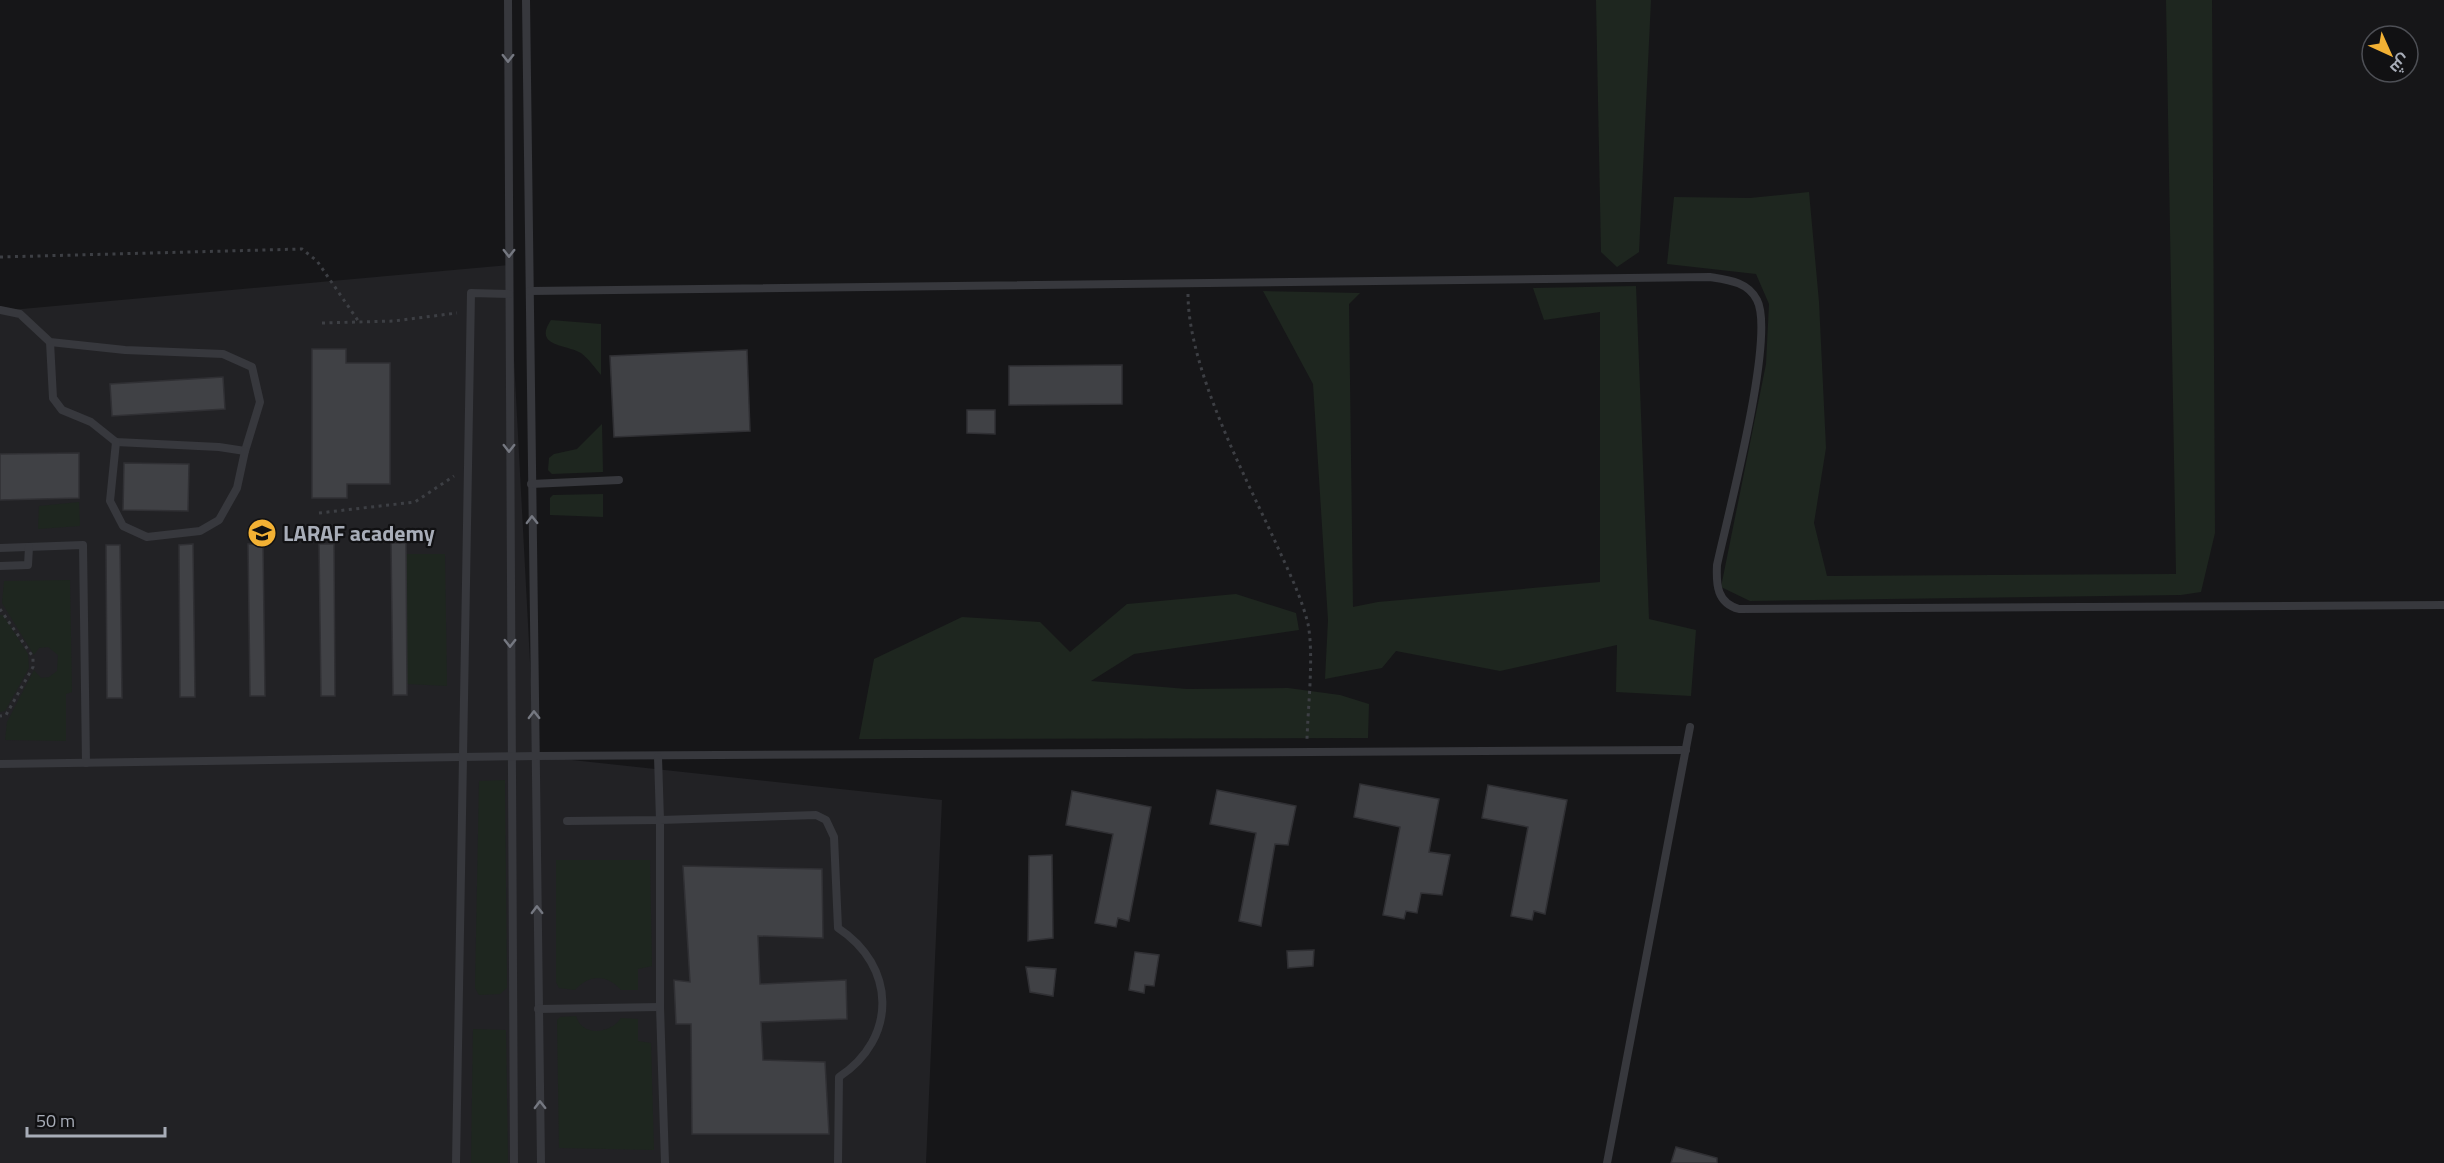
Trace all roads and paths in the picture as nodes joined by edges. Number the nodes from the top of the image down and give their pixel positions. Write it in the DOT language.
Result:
graph roads {
  1 [pos="508,0"];
  2 [pos="526,0"];
  3 [pos="0,257"];
  4 [pos="1188,283"];
  5 [pos="530,291"];
  6 [pos="509,294"];
  7 [pos="0,310"];
  8 [pos="471,312"];
  9 [pos="359,322"];
  10 [pos="322,323"];
  11 [pos="50,342"];
  12 [pos="116,442"];
  13 [pos="245,451"];
  14 [pos="468,467"];
  15 [pos="619,480"];
  16 [pos="531,484"];
  17 [pos="319,513"];
  18 [pos="29,547"];
  19 [pos="0,548"];
  20 [pos="0,566"];
  21 [pos="2444,605"];
  22 [pos="0,609"];
  23 [pos="0,716"];
  24 [pos="1690,727"];
  25 [pos="1686,750"];
  26 [pos="1306,752"];
  27 [pos="535,756"];
  28 [pos="511,757"];
  29 [pos="658,757"];
  30 [pos="463,758"];
  31 [pos="86,763"];
  32 [pos="0,764"];
  33 [pos="660,820"];
  34 [pos="567,822"];
  35 [pos="660,1007"];
  36 [pos="538,1009"];
  37 [pos="456,1163"];
  38 [pos="514,1163"];
  39 [pos="540,1163"];
  40 [pos="665,1163"];
  41 [pos="838,1163"];
  42 [pos="1607,1163"];
  1 -- 6 [label="lane, one-way"];
  2 -- 5 [label="lane"];
  3 -- 9 [label="path"];
  4 -- 5 [label="lane"];
  4 -- 21 [label="lane"];
  4 -- 26 [label="path"];
  5 -- 16 [label="lane"];
  6 -- 8 [label="lane"];
  6 -- 28 [label="lane, one-way"];
  7 -- 11 [label="lane"];
  8 -- 9 [label="path"];
  8 -- 14 [label="lane"];
  9 -- 10 [label="path"];
  11 -- 12 [label="lane"];
  11 -- 13 [label="lane"];
  12 -- 13 [label="lane"];
  12 -- 13 [label="lane"];
  14 -- 17 [label="path"];
  14 -- 30 [label="lane"];
  15 -- 16 [label="lane"];
  27 -- 16 [label="lane, one-way"];
  18 -- 19 [label="lane"];
  18 -- 20 [label="lane"];
  18 -- 31 [label="lane"];
  22 -- 23 [label="path"];
  24 -- 25 [label="lane"];
  25 -- 26 [label="lane"];
  25 -- 42 [label="lane"];
  26 -- 29 [label="lane"];
  27 -- 28 [label="lane"];
  27 -- 29 [label="lane"];
  36 -- 27 [label="lane, one-way"];
  28 -- 30 [label="lane"];
  28 -- 38 [label="lane"];
  29 -- 33 [label="lane"];
  30 -- 31 [label="lane"];
  30 -- 37 [label="lane"];
  31 -- 32 [label="lane"];
  33 -- 34 [label="lane"];
  33 -- 35 [label="lane"];
  33 -- 41 [label="lane"];
  35 -- 36 [label="lane"];
  35 -- 40 [label="lane"];
  39 -- 36 [label="lane, one-way"];
}
